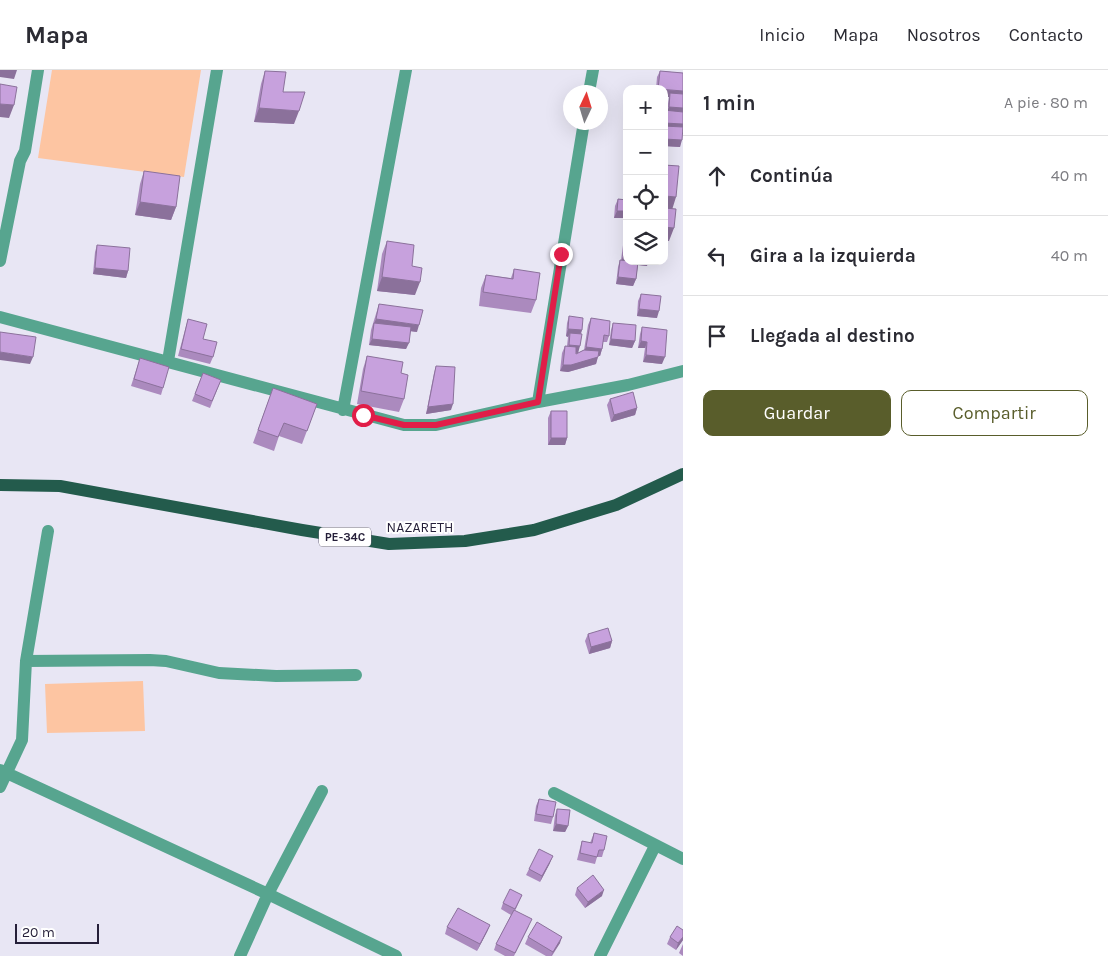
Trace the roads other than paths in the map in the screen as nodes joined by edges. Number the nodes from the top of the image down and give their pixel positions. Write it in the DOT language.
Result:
graph roads {
  1 [pos="38,70"];
  2 [pos="218,70"];
  3 [pos="406,70"];
  4 [pos="593,70"];
  5 [pos="590,85"];
  6 [pos="583,130"];
  7 [pos="0,261"];
  8 [pos="0,317"];
  9 [pos="168,361"];
  10 [pos="683,371"];
  11 [pos="538,402"];
  12 [pos="343,410"];
  13 [pos="683,474"];
  14 [pos="0,485"];
  15 [pos="48,531"];
  16 [pos="26,661"];
  17 [pos="356,675"];
  18 [pos="3,771"];
  19 [pos="0,787"];
  20 [pos="322,791"];
  21 [pos="554,793"];
  22 [pos="655,846"];
  23 [pos="683,859"];
  24 [pos="268,894"];
  25 [pos="240,956"];
  26 [pos="396,956"];
  27 [pos="600,956"];
  1 -- 7 [label="street"];
  2 -- 9 [label="street"];
  3 -- 12 [label="street"];
  4 -- 5 [label="street"];
  6 -- 11 [label="street"];
  8 -- 9 [label="street"];
  9 -- 12 [label="street"];
  10 -- 11 [label="street"];
  11 -- 12 [label="street"];
  13 -- 14 [label="main road, NAZARETH / PE-34C"];
  15 -- 16 [label="street"];
  16 -- 17 [label="street"];
  16 -- 18 [label="street"];
  18 -- 19 [label="street"];
  18 -- 24 [label="street"];
  20 -- 24 [label="street"];
  21 -- 22 [label="street"];
  22 -- 23 [label="street"];
  22 -- 27 [label="street"];
  24 -- 25 [label="street"];
  24 -- 26 [label="street"];
}
